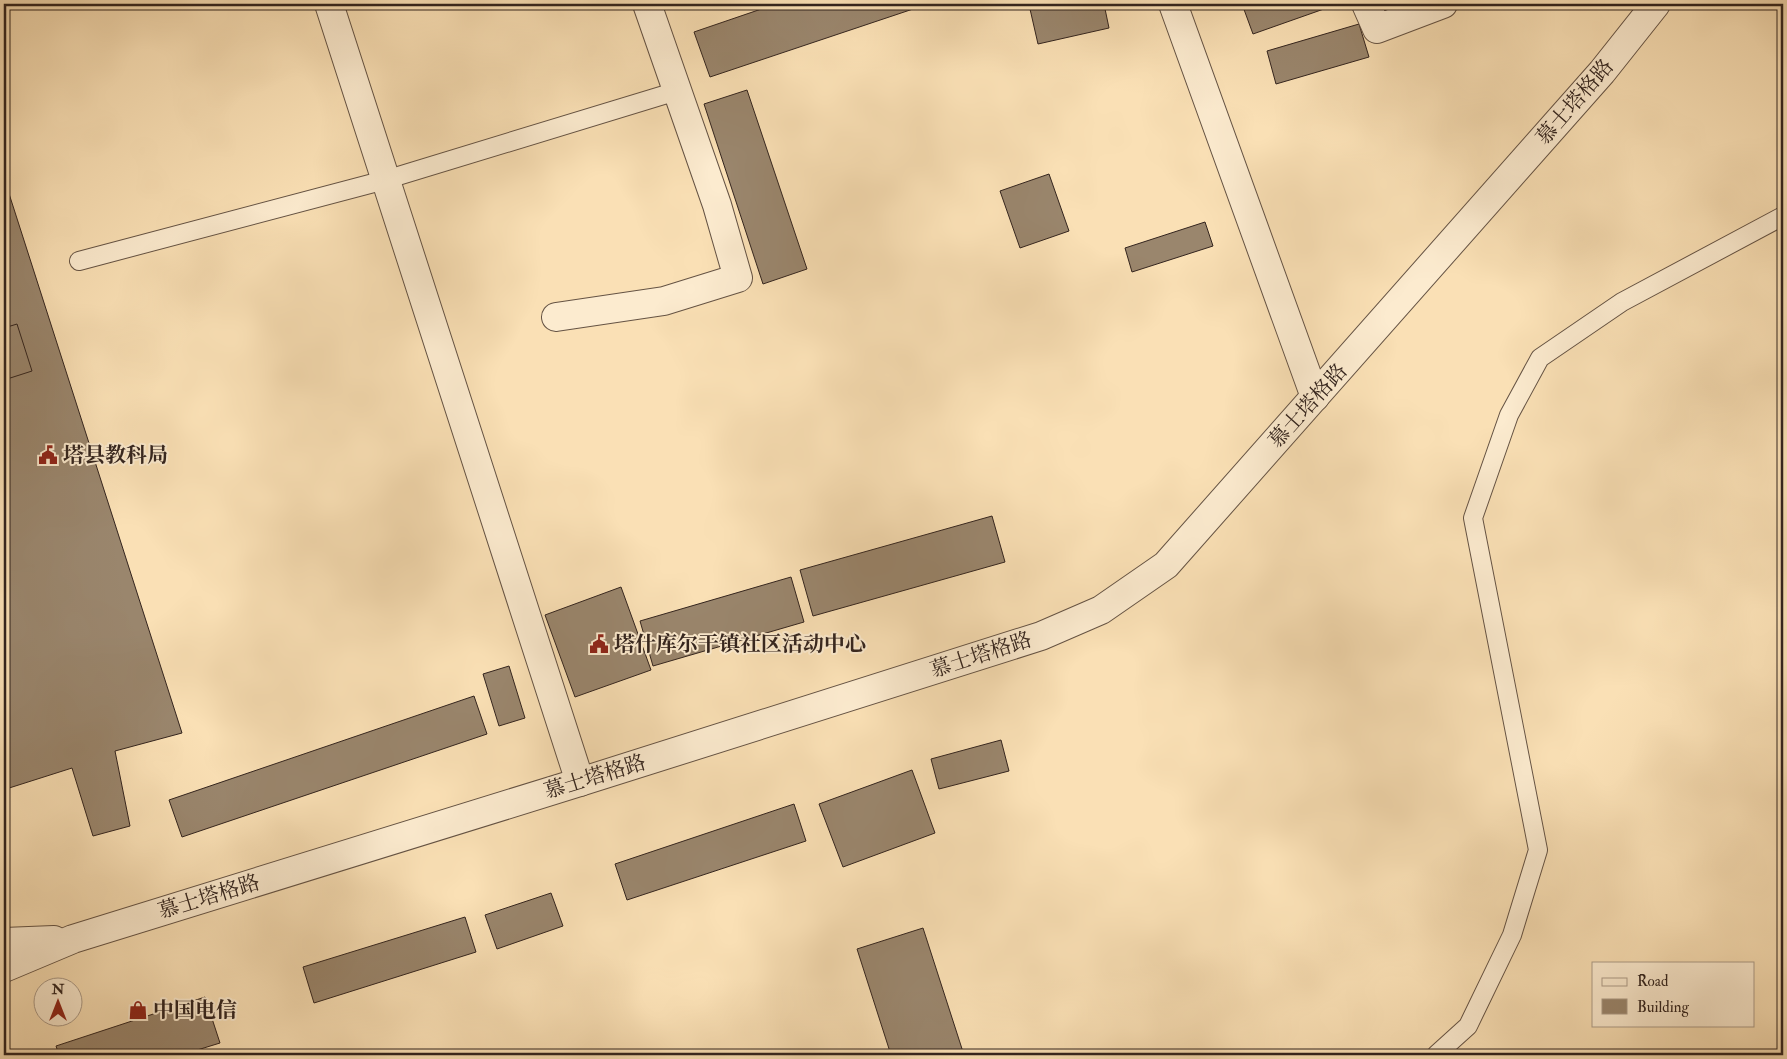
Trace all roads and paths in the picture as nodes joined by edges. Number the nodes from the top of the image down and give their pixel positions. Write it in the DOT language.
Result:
graph roads {
  1 [pos="329,4"];
  2 [pos="647,4"];
  3 [pos="1173,4"];
  4 [pos="1366,4"];
  5 [pos="1443,4"];
  6 [pos="1656,4"];
  7 [pos="677,91"];
  8 [pos="386,180"];
  9 [pos="1783,216"];
  10 [pos="80,261"];
  11 [pos="556,317"];
  12 [pos="1315,397"];
  13 [pos="580,782"];
  14 [pos="73,939"];
  15 [pos="4,942"];
  16 [pos="4,968"];
  17 [pos="1436,1055"];
  1 -- 8 [label="street"];
  2 -- 7 [label="street"];
  3 -- 12 [label="street"];
  4 -- 5 [label="street"];
  6 -- 12 [label="street, 慕士塔格路"];
  7 -- 8 [label="lane"];
  7 -- 11 [label="street"];
  8 -- 10 [label="lane"];
  8 -- 13 [label="street"];
  9 -- 17 [label="lane"];
  12 -- 13 [label="street, 慕士塔格路"];
  13 -- 14 [label="street, 慕士塔格路"];
  14 -- 15 [label="street"];
  14 -- 16 [label="street"];
}
